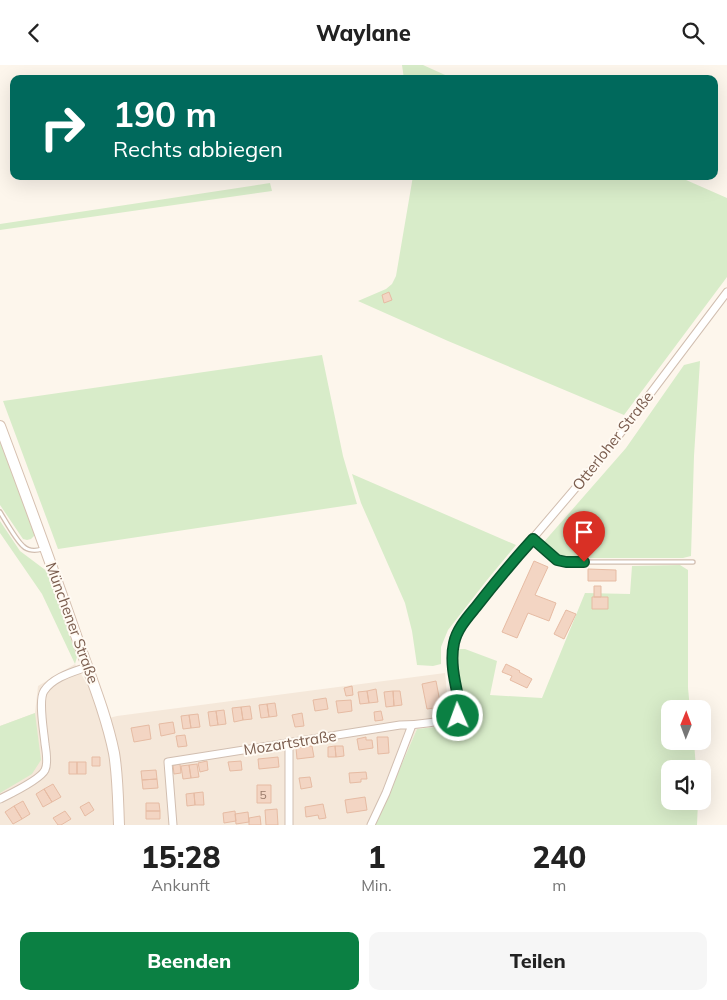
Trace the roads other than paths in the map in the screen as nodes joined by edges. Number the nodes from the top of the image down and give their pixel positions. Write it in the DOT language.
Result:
graph roads {
  1 [pos="727,292"];
  2 [pos="0,426"];
  3 [pos="0,512"];
  4 [pos="533,539"];
  5 [pos="45,548"];
  6 [pos="693,562"];
  7 [pos="87,667"];
  8 [pos="412,725"];
  9 [pos="289,743"];
  10 [pos="0,799"];
  11 [pos="119,825"];
  12 [pos="173,825"];
  13 [pos="289,825"];
  14 [pos="371,825"];
  1 -- 4 [label="street, Otterloher Straße"];
  2 -- 5 [label="main road, Münchener Straße"];
  3 -- 5 [label="lane"];
  4 -- 6 [label="lane"];
  4 -- 8 [label="street, Otterloher Straße"];
  5 -- 7 [label="main road, Münchener Straße"];
  7 -- 10 [label="street"];
  7 -- 11 [label="main road, Münchener Straße"];
  8 -- 9 [label="street, Mozartstraße"];
  8 -- 14 [label="street"];
  9 -- 12 [label="street, Mozartstraße"];
  9 -- 13 [label="street"];
}
